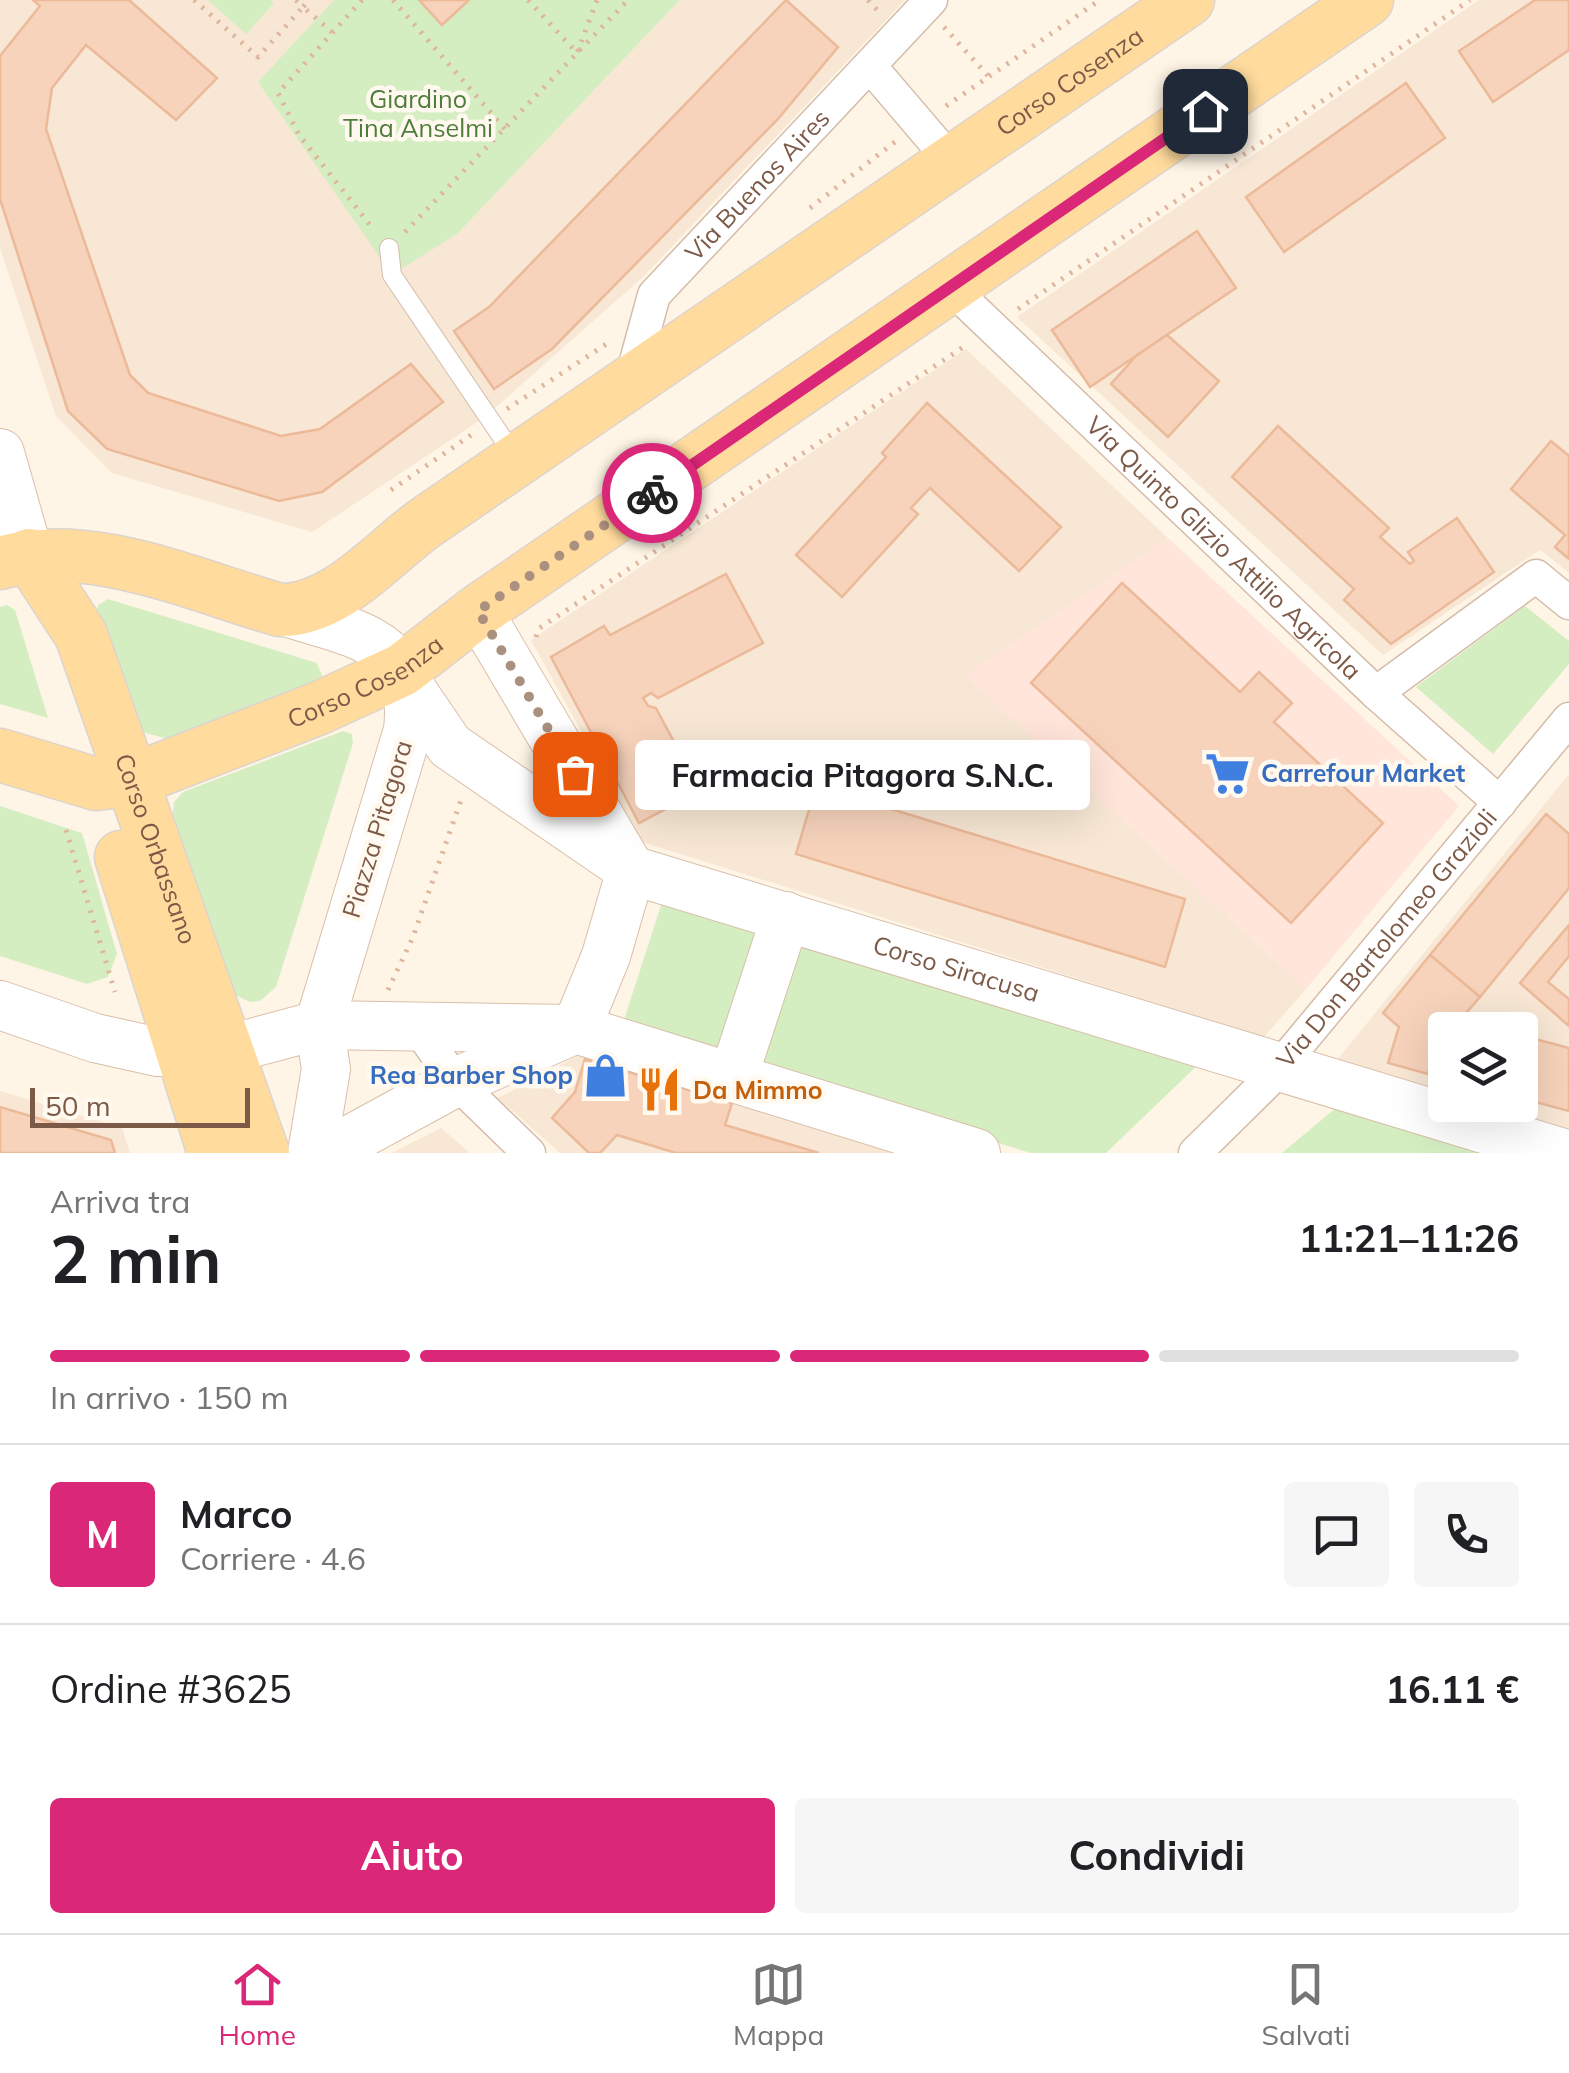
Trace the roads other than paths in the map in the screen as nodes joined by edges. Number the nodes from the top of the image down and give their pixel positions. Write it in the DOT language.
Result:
graph roads {
  1 [pos="1188,0"];
  2 [pos="1367,0"];
  3 [pos="928,3"];
  4 [pos="870,66"];
  5 [pos="925,150"];
  6 [pos="389,248"];
  7 [pos="970,273"];
  8 [pos="630,383"];
  9 [pos="505,440"];
  10 [pos="0,453"];
  11 [pos="15,559"];
  12 [pos="1569,603"];
  13 [pos="280,610"];
  14 [pos="478,611"];
  15 [pos="406,678"];
  16 [pos="1376,693"];
  17 [pos="1569,719"];
  18 [pos="0,755"];
  19 [pos="114,782"];
  20 [pos="1500,803"];
  21 [pos="631,870"];
  22 [pos="786,916"];
  23 [pos="0,1005"];
  24 [pos="394,1024"];
  25 [pos="319,1025"];
  26 [pos="576,1030"];
  27 [pos="204,1051"];
  28 [pos="1280,1067"];
  29 [pos="733,1078"];
  30 [pos="456,1082"];
  31 [pos="214,1153"];
  32 [pos="263,1153"];
  33 [pos="312,1153"];
  34 [pos="326,1153"];
  35 [pos="530,1153"];
  36 [pos="976,1153"];
  37 [pos="1195,1153"];
  38 [pos="1563,1153"];
  1 -- 5 [label="main road, Corso Cosenza"];
  2 -- 7 [label="main road, Corso Cosenza"];
  3 -- 4 [label="street, Via Buenos Aires"];
  4 -- 5 [label="street"];
  4 -- 8 [label="street, Via Buenos Aires"];
  5 -- 8 [label="main road, Corso Cosenza"];
  6 -- 9 [label="lane"];
  7 -- 14 [label="main road, Corso Cosenza"];
  7 -- 16 [label="street, Via Quinto Glizio Attilio Agricola"];
  8 -- 9 [label="main road, Corso Cosenza"];
  9 -- 13 [label="main road, Corso Cosenza"];
  10 -- 11 [label="street, Corso Orbassano"];
  11 -- 13 [label="main road"];
  11 -- 19 [label="main road, Corso Orbassano"];
  12 -- 16 [label="street"];
  13 -- 15 [label="street"];
  14 -- 15 [label="main road, Corso Cosenza"];
  14 -- 21 [label="street"];
  15 -- 19 [label="main road, Corso Cosenza"];
  15 -- 21 [label="street, Corso Siracusa"];
  15 -- 25 [label="street, Piazza Pitagora"];
  16 -- 20 [label="street, Via Quinto Glizio Attilio Agricola"];
  17 -- 20 [label="street, Via Don Bartolomeo Grazioli"];
  18 -- 19 [label="main road"];
  19 -- 27 [label="main road, Corso Orbassano"];
  20 -- 28 [label="street, Via Don Bartolomeo Grazioli"];
  21 -- 22 [label="street, Corso Siracusa"];
  21 -- 26 [label="street"];
  22 -- 28 [label="street, Corso Siracusa"];
  22 -- 29 [label="street"];
  23 -- 27 [label="street"];
  24 -- 25 [label="street"];
  24 -- 26 [label="street"];
  24 -- 30 [label="street"];
  25 -- 27 [label="street"];
  25 -- 33 [label="street"];
  26 -- 29 [label="street"];
  26 -- 30 [label="street"];
  27 -- 31 [label="main road, Corso Orbassano"];
  27 -- 32 [label="main road, Corso Orbassano"];
  28 -- 37 [label="street, Via Don Bartolomeo Grazioli"];
  28 -- 38 [label="street, Corso Siracusa"];
  29 -- 36 [label="street"];
  30 -- 34 [label="street"];
  30 -- 35 [label="street"];
}
